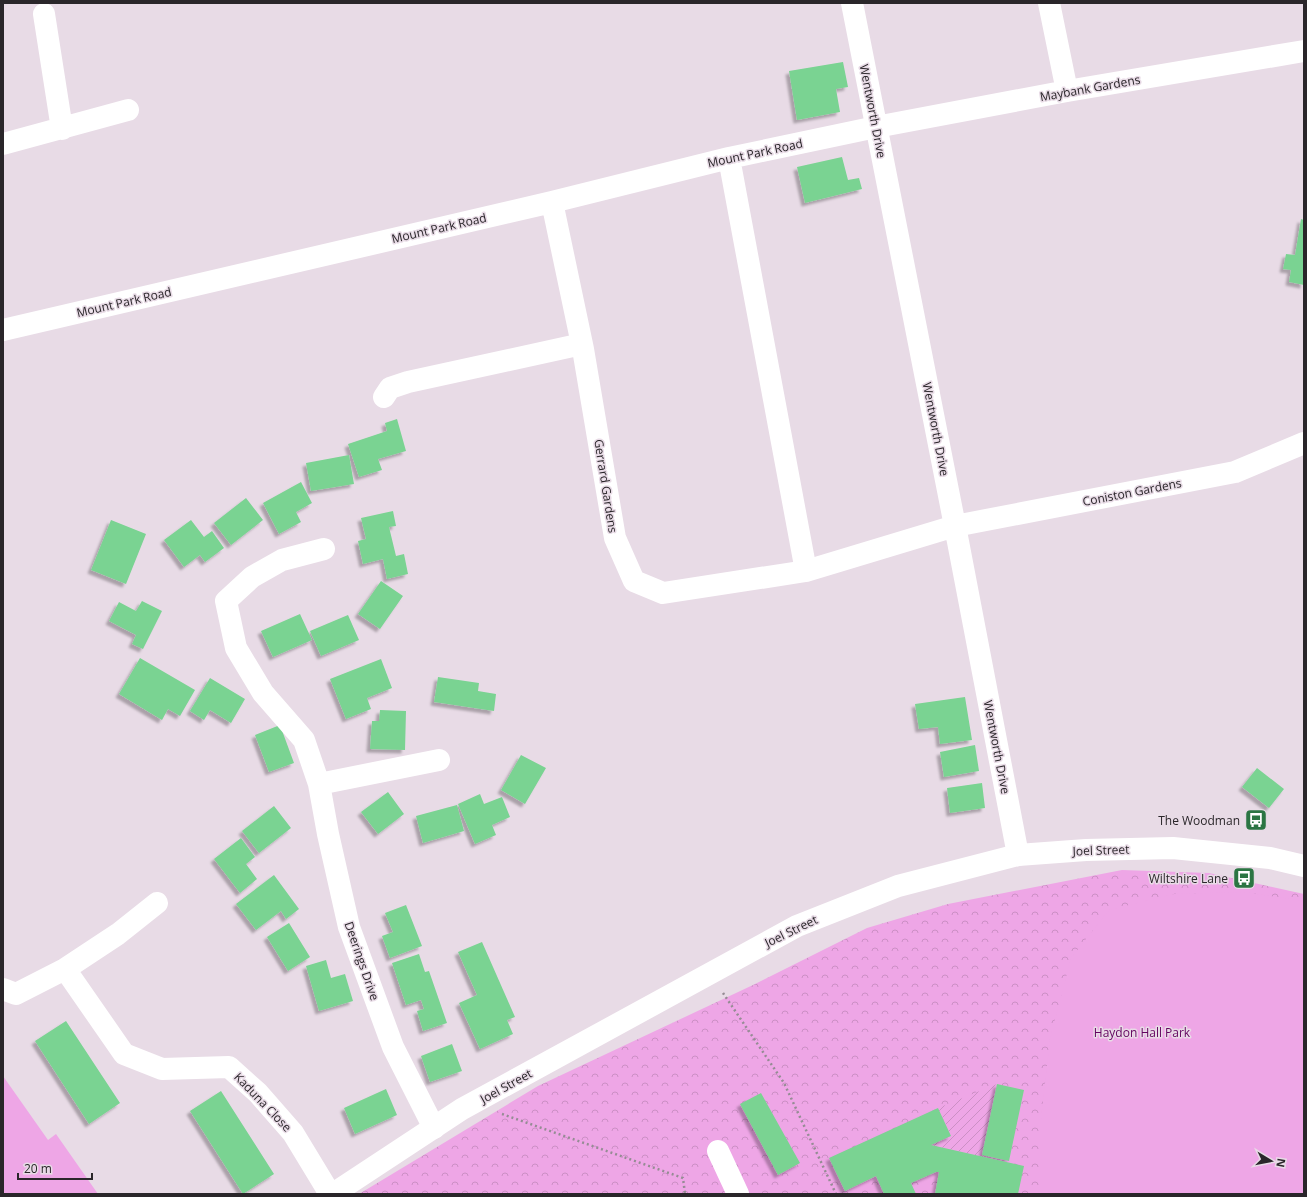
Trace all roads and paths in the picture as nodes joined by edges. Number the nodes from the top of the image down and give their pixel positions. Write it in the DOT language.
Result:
graph roads {
  1 [pos="852,3"];
  2 [pos="1049,3"];
  3 [pos="44,14"];
  4 [pos="1304,51"];
  5 [pos="1067,91"];
  6 [pos="128,110"];
  7 [pos="876,127"];
  8 [pos="62,129"];
  9 [pos="3,144"];
  10 [pos="729,158"];
  11 [pos="552,202"];
  12 [pos="3,330"];
  13 [pos="582,344"];
  14 [pos="384,397"];
  15 [pos="1304,443"];
  16 [pos="956,526"];
  17 [pos="324,549"];
  18 [pos="806,571"];
  19 [pos="439,760"];
  20 [pos="319,784"];
  21 [pos="1018,855"];
  22 [pos="1304,866"];
  23 [pos="157,903"];
  24 [pos="65,969"];
  25 [pos="3,989"];
  26 [pos="726,998"];
  27 [pos="473,1104"];
  28 [pos="434,1128"];
  29 [pos="718,1151"];
  30 [pos="332,1194"];
  31 [pos="685,1194"];
  32 [pos="738,1194"];
  33 [pos="836,1194"];
  1 -- 7 [label="street, Wentworth Drive"];
  2 -- 5 [label="street"];
  3 -- 8 [label="street"];
  4 -- 5 [label="street, Maybank Gardens"];
  5 -- 7 [label="street, Maybank Gardens"];
  6 -- 8 [label="street"];
  7 -- 10 [label="street, Mount Park Road"];
  7 -- 16 [label="street, Wentworth Drive"];
  8 -- 9 [label="street"];
  10 -- 11 [label="street, Mount Park Road"];
  10 -- 18 [label="street"];
  11 -- 12 [label="street, Mount Park Road"];
  11 -- 13 [label="street, Gerrard Gardens"];
  13 -- 14 [label="street"];
  13 -- 18 [label="street, Gerrard Gardens"];
  15 -- 16 [label="street, Coniston Gardens"];
  16 -- 18 [label="street, Gerrard Gardens"];
  16 -- 21 [label="street, Wentworth Drive"];
  17 -- 20 [label="street, Deerings Drive"];
  19 -- 20 [label="street"];
  20 -- 28 [label="street, Deerings Drive"];
  21 -- 22 [label="street, Joel Street"];
  21 -- 27 [label="street, Joel Street"];
  23 -- 24 [label="street"];
  24 -- 25 [label="street"];
  24 -- 30 [label="street, Kaduna Close"];
  26 -- 33 [label="path"];
  27 -- 28 [label="street, Joel Street"];
  27 -- 31 [label="path"];
  28 -- 30 [label="street, Joel Street"];
  29 -- 32 [label="street"];
}
